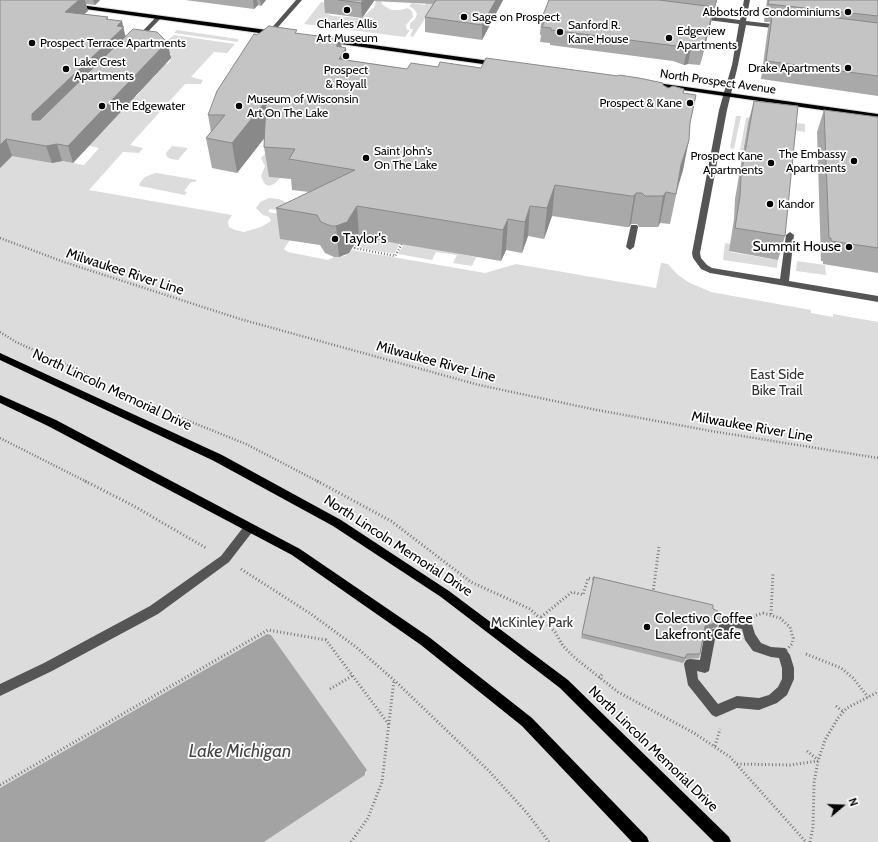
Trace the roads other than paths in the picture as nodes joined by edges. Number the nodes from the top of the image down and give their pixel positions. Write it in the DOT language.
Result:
graph roads {
  1 [pos="299,0"];
  2 [pos="747,0"];
  3 [pos="65,4"];
  4 [pos="693,16"];
  5 [pos="160,17"];
  6 [pos="743,22"];
  7 [pos="788,28"];
  8 [pos="270,33"];
  9 [pos="284,35"];
  10 [pos="321,40"];
  11 [pos="130,46"];
  12 [pos="502,64"];
  13 [pos="645,84"];
  14 [pos="727,94"];
  15 [pos="878,116"];
  16 [pos="634,227"];
  17 [pos="790,235"];
  18 [pos="630,247"];
  19 [pos="784,283"];
  20 [pos="878,298"];
  21 [pos="0,356"];
  22 [pos="0,399"];
  23 [pos="249,528"];
  24 [pos="744,624"];
  25 [pos="0,690"];
  26 [pos="642,842"];
  27 [pos="724,842"];
  1 -- 8 [label="street"];
  2 -- 6 [label="street"];
  3 -- 5 [label="main road"];
  4 -- 6 [label="street"];
  5 -- 8 [label="main road"];
  5 -- 11 [label="street"];
  6 -- 7 [label="street"];
  6 -- 14 [label="street"];
  8 -- 9 [label="main road"];
  10 -- 12 [label="main road"];
  13 -- 14 [label="main road, North Prospect Avenue"];
  14 -- 15 [label="main road, North Prospect Avenue"];
  14 -- 19 [label="street"];
  16 -- 18 [label="street"];
  17 -- 19 [label="street"];
  19 -- 20 [label="street"];
  21 -- 27 [label="main road, North Lincoln Memorial Drive"];
  22 -- 23 [label="main road"];
  23 -- 25 [label="street"];
  23 -- 26 [label="main road"];
  24 -- 24 [label="street"];
}
